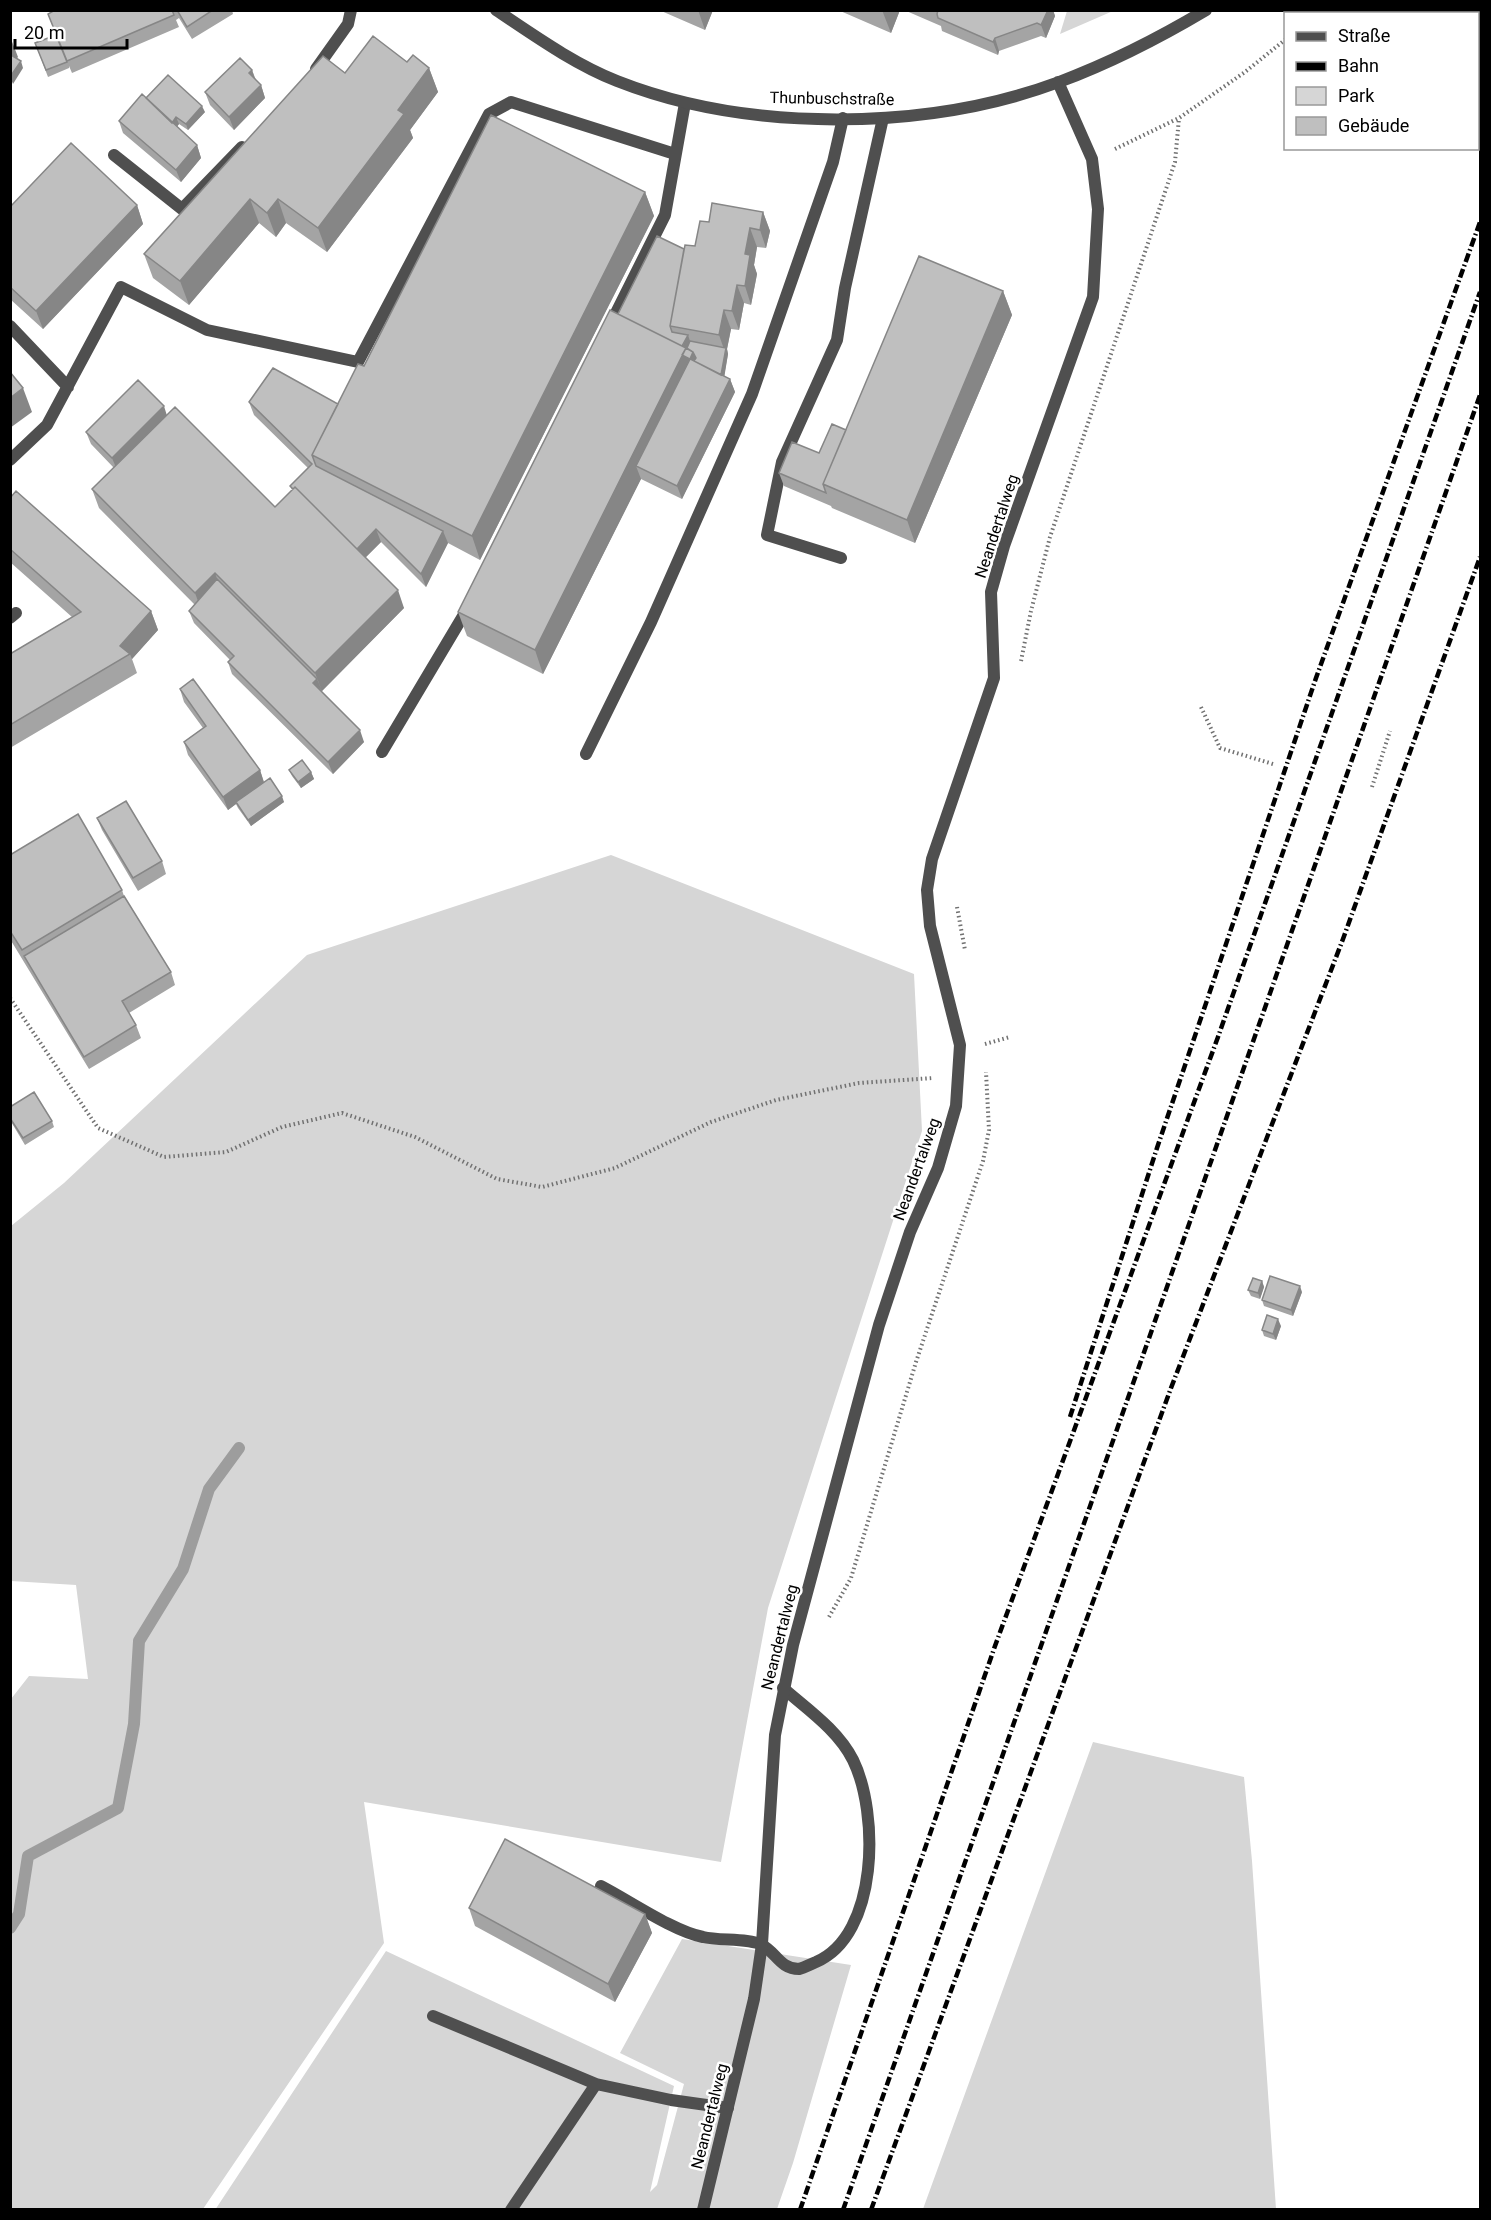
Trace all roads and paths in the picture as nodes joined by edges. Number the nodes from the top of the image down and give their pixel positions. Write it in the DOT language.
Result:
graph roads {
  1 [pos="351,10"];
  2 [pos="496,10"];
  3 [pos="1206,10"];
  4 [pos="1284,41"];
  5 [pos="304,81"];
  6 [pos="1058,82"];
  7 [pos="685,103"];
  8 [pos="843,118"];
  9 [pos="883,118"];
  10 [pos="1179,118"];
  11 [pos="247,141"];
  12 [pos="675,154"];
  13 [pos="114,156"];
  14 [pos="1092,159"];
  15 [pos="10,326"];
  16 [pos="603,341"];
  17 [pos="68,387"];
  18 [pos="10,460"];
  19 [pos="841,558"];
  20 [pos="477,593"];
  21 [pos="1020,666"];
  22 [pos="1201,707"];
  23 [pos="1390,731"];
  24 [pos="382,752"];
  25 [pos="586,754"];
  26 [pos="1273,764"];
  27 [pos="1372,787"];
  28 [pos="955,899"];
  29 [pos="966,955"];
  30 [pos="10,998"];
  31 [pos="982,1033"];
  32 [pos="1010,1038"];
  33 [pos="984,1044"];
  34 [pos="985,1055"];
  35 [pos="986,1066"];
  36 [pos="960,1077"];
  37 [pos="829,1618"];
  38 [pos="783,1688"];
  39 [pos="601,1886"];
  40 [pos="762,1944"];
  41 [pos="433,2016"];
  42 [pos="596,2084"];
  43 [pos="728,2108"];
  44 [pos="511,2210"];
  45 [pos="703,2210"];
  1 -- 5 [label="street"];
  2 -- 7 [label="street, Thunbuschstraße"];
  3 -- 6 [label="street, Thunbuschstraße"];
  4 -- 10 [label="path"];
  6 -- 9 [label="street, Thunbuschstraße"];
  6 -- 14 [label="street, Neandertalweg"];
  7 -- 8 [label="street, Thunbuschstraße"];
  7 -- 12 [label="street"];
  8 -- 9 [label="street, Thunbuschstraße"];
  8 -- 25 [label="street"];
  9 -- 19 [label="street"];
  10 -- 14 [label="path"];
  10 -- 21 [label="path"];
  11 -- 13 [label="street"];
  12 -- 16 [label="street"];
  12 -- 17 [label="street"];
  14 -- 36 [label="street, Neandertalweg"];
  15 -- 17 [label="street"];
  17 -- 18 [label="street"];
  20 -- 24 [label="street"];
  22 -- 26 [label="path"];
  23 -- 27 [label="path"];
  28 -- 29 [label="path"];
  30 -- 36 [label="path"];
  31 -- 33 [label="path"];
  32 -- 33 [label="path"];
  33 -- 34 [label="path"];
  35 -- 37 [label="path"];
  36 -- 38 [label="street, Neandertalweg"];
  38 -- 40 [label="street, Neandertalweg"];
  38 -- 40 [label="street"];
  39 -- 40 [label="street"];
  40 -- 43 [label="street, Neandertalweg"];
  41 -- 42 [label="street"];
  42 -- 43 [label="street"];
  42 -- 44 [label="street"];
  43 -- 45 [label="street, Neandertalweg"];
}
